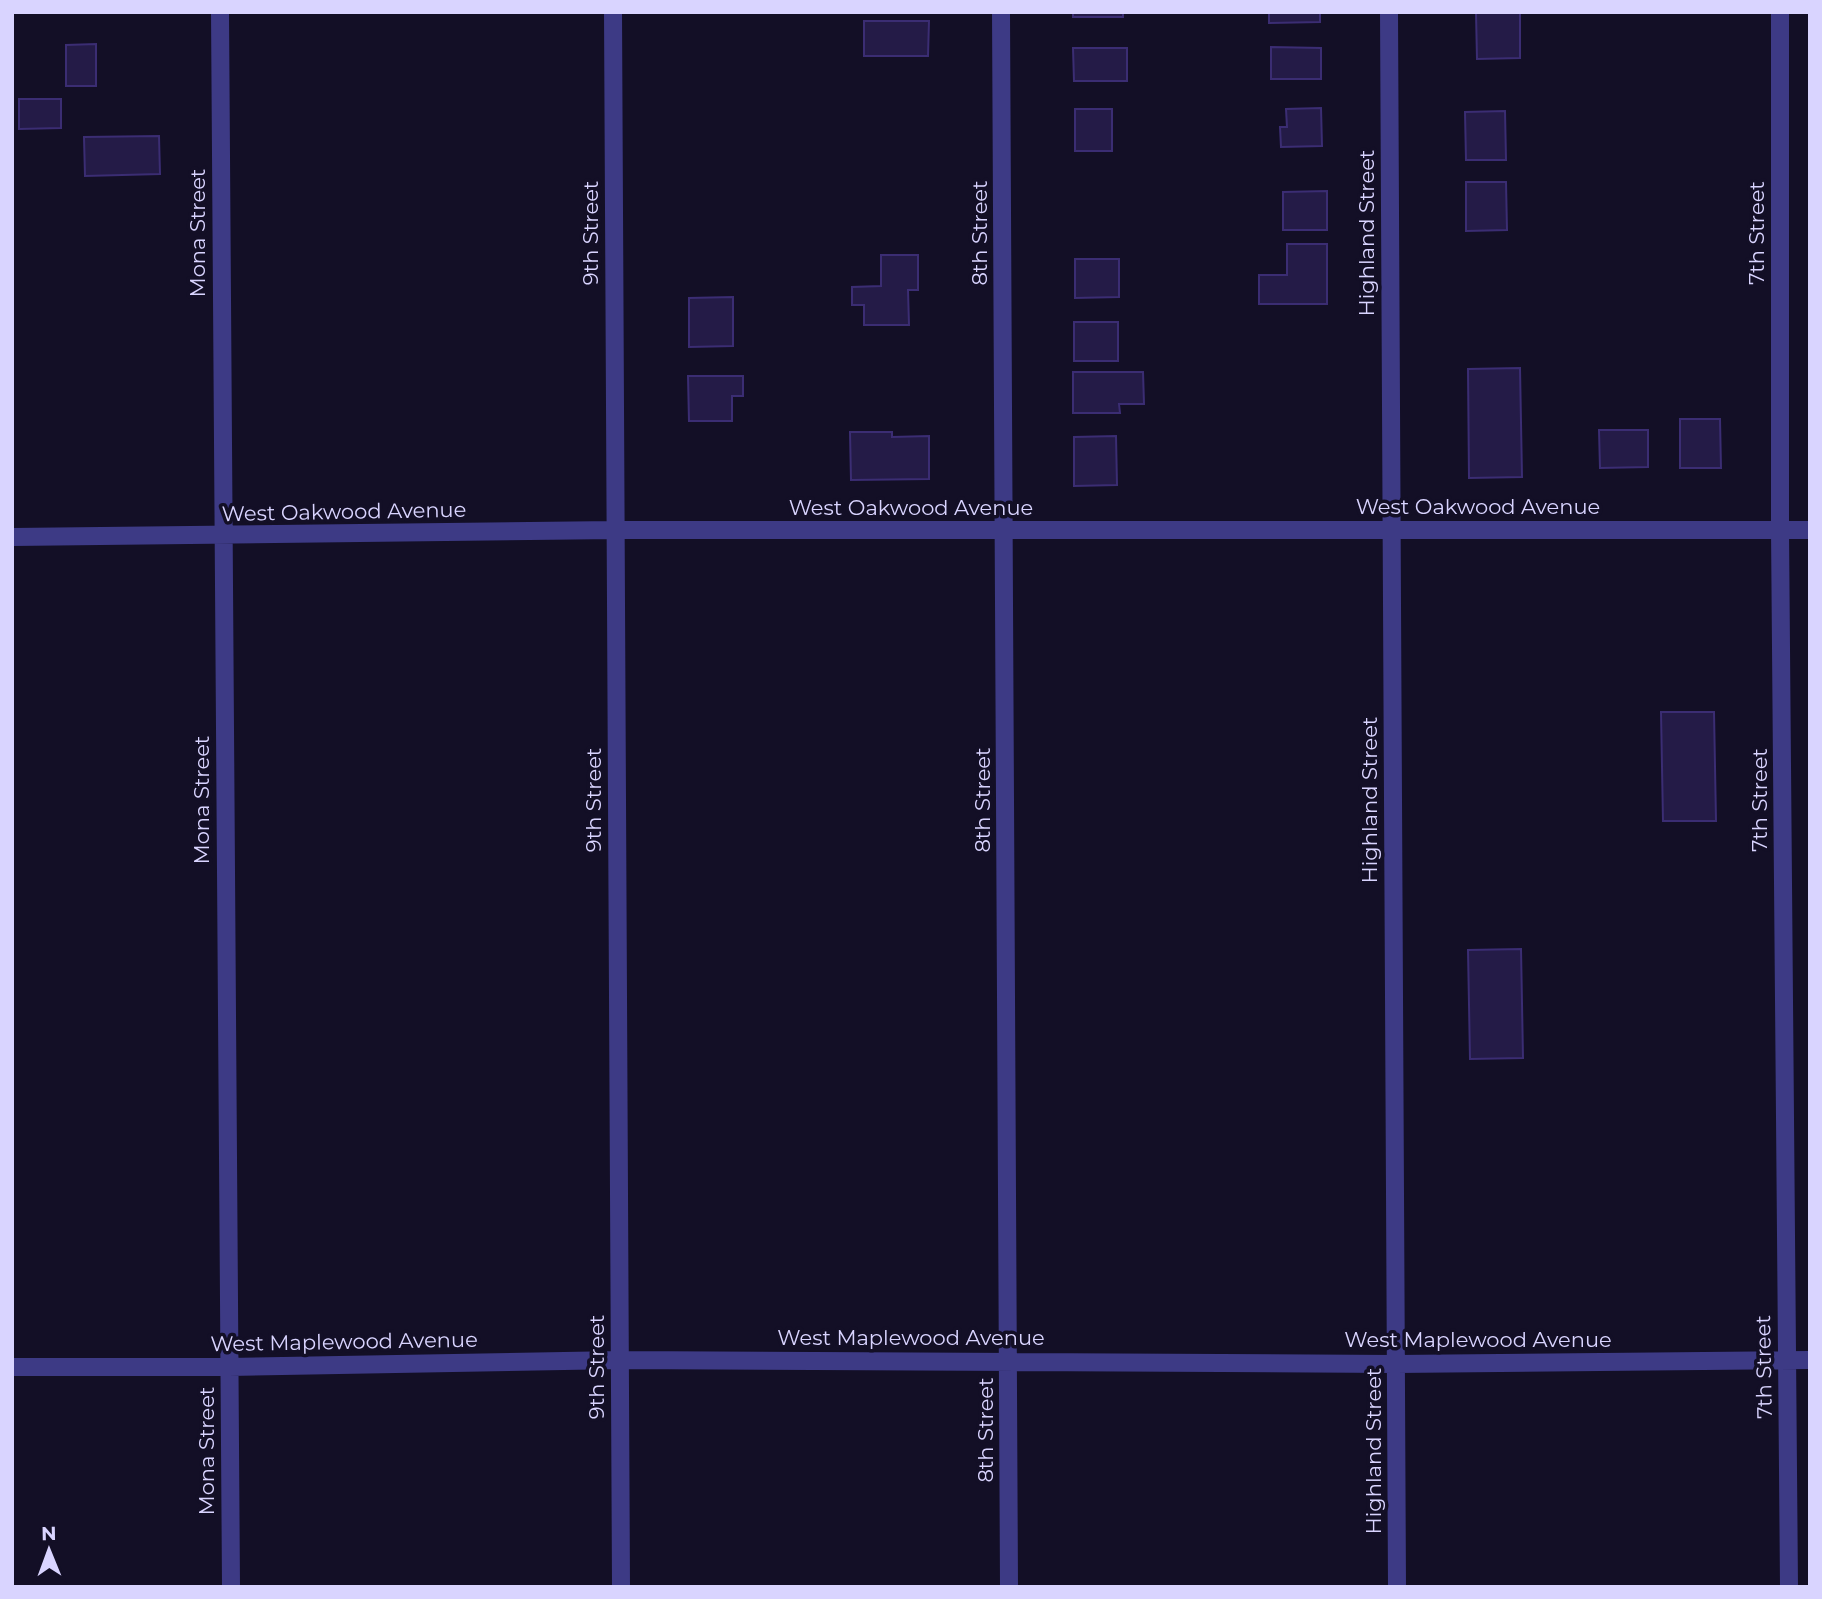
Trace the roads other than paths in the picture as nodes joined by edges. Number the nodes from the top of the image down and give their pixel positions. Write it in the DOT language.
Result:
graph roads {
  1 [pos="220,12"];
  2 [pos="613,12"];
  3 [pos="1001,12"];
  4 [pos="1389,12"];
  5 [pos="1780,12"];
  6 [pos="615,530"];
  7 [pos="1392,530"];
  8 [pos="1780,530"];
  9 [pos="1810,530"];
  10 [pos="1004,531"];
  11 [pos="222,536"];
  12 [pos="12,537"];
  13 [pos="620,1360"];
  14 [pos="1787,1360"];
  15 [pos="1810,1360"];
  16 [pos="1008,1361"];
  17 [pos="1396,1364"];
  18 [pos="12,1367"];
  19 [pos="229,1367"];
  20 [pos="231,1587"];
  21 [pos="621,1587"];
  22 [pos="1009,1587"];
  23 [pos="1397,1587"];
  24 [pos="1789,1587"];
  1 -- 11 [label="street, Mona Street"];
  2 -- 6 [label="street, 9th Street"];
  3 -- 10 [label="street, 8th Street"];
  4 -- 7 [label="street, Highland Street"];
  5 -- 8 [label="street, 7th Street"];
  6 -- 10 [label="street, West Oakwood Avenue"];
  6 -- 11 [label="street, West Oakwood Avenue"];
  6 -- 13 [label="street, 9th Street"];
  7 -- 8 [label="street, West Oakwood Avenue"];
  7 -- 10 [label="street, West Oakwood Avenue"];
  7 -- 17 [label="street, Highland Street"];
  8 -- 9 [label="street, West Oakwood Avenue"];
  8 -- 14 [label="street, 7th Street"];
  10 -- 16 [label="street, 8th Street"];
  11 -- 12 [label="street, West Oakwood Avenue"];
  11 -- 19 [label="street, Mona Street"];
  13 -- 16 [label="street, West Maplewood Avenue"];
  13 -- 19 [label="street, West Maplewood Avenue"];
  13 -- 21 [label="street, 9th Street"];
  14 -- 15 [label="street, West Maplewood Avenue"];
  14 -- 17 [label="street, West Maplewood Avenue"];
  14 -- 24 [label="street, 7th Street"];
  16 -- 17 [label="street, West Maplewood Avenue"];
  16 -- 22 [label="street, 8th Street"];
  17 -- 23 [label="street, Highland Street"];
  18 -- 19 [label="street, West Maplewood Avenue"];
  19 -- 20 [label="street, Mona Street"];
}
